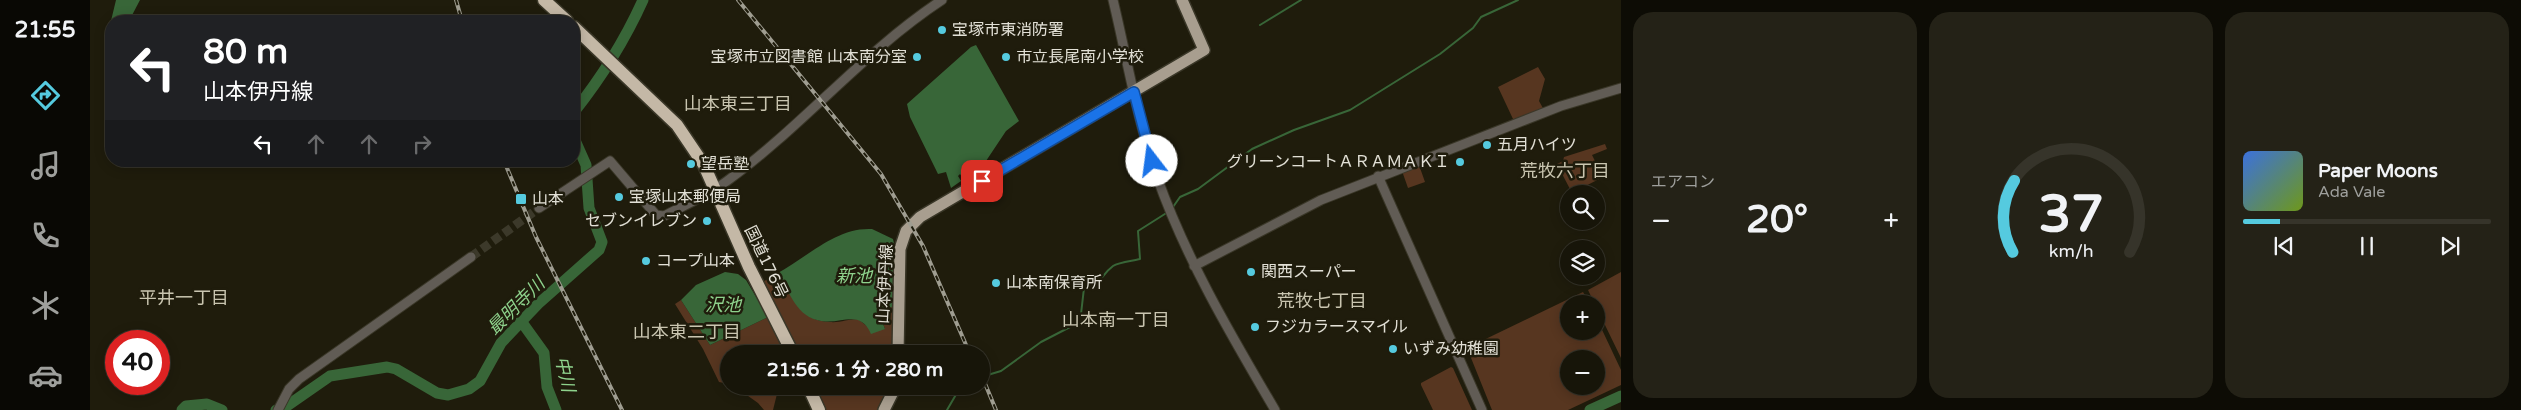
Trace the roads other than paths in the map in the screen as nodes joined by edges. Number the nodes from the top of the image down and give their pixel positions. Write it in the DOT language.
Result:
graph roads {
  1 [pos="544,0"];
  2 [pos="942,0"];
  3 [pos="1113,0"];
  4 [pos="1182,0"];
  5 [pos="560,15"];
  6 [pos="580,33"];
  7 [pos="1621,88"];
  8 [pos="1134,92"];
  9 [pos="1378,176"];
  10 [pos="715,189"];
  11 [pos="539,208"];
  12 [pos="471,257"];
  13 [pos="1194,266"];
  14 [pos="788,345"];
  15 [pos="898,345"];
  16 [pos="812,395"];
  17 [pos="892,395"];
  18 [pos="278,410"];
  19 [pos="819,410"];
  20 [pos="884,410"];
  21 [pos="1275,410"];
  22 [pos="1482,410"];
  1 -- 5 [label="highway"];
  2 -- 10 [label="street"];
  3 -- 8 [label="street"];
  4 -- 8 [label="main road, 山本伊丹線"];
  6 -- 10 [label="highway, 国道176号"];
  7 -- 9 [label="street"];
  8 -- 13 [label="street"];
  8 -- 15 [label="main road, 山本伊丹線"];
  9 -- 13 [label="street"];
  9 -- 22 [label="street"];
  10 -- 11 [label="street"];
  10 -- 14 [label="highway, 国道176号"];
  12 -- 18 [label="street"];
  13 -- 21 [label="street"];
  16 -- 19 [label="highway"];
  17 -- 20 [label="main road"];
}
